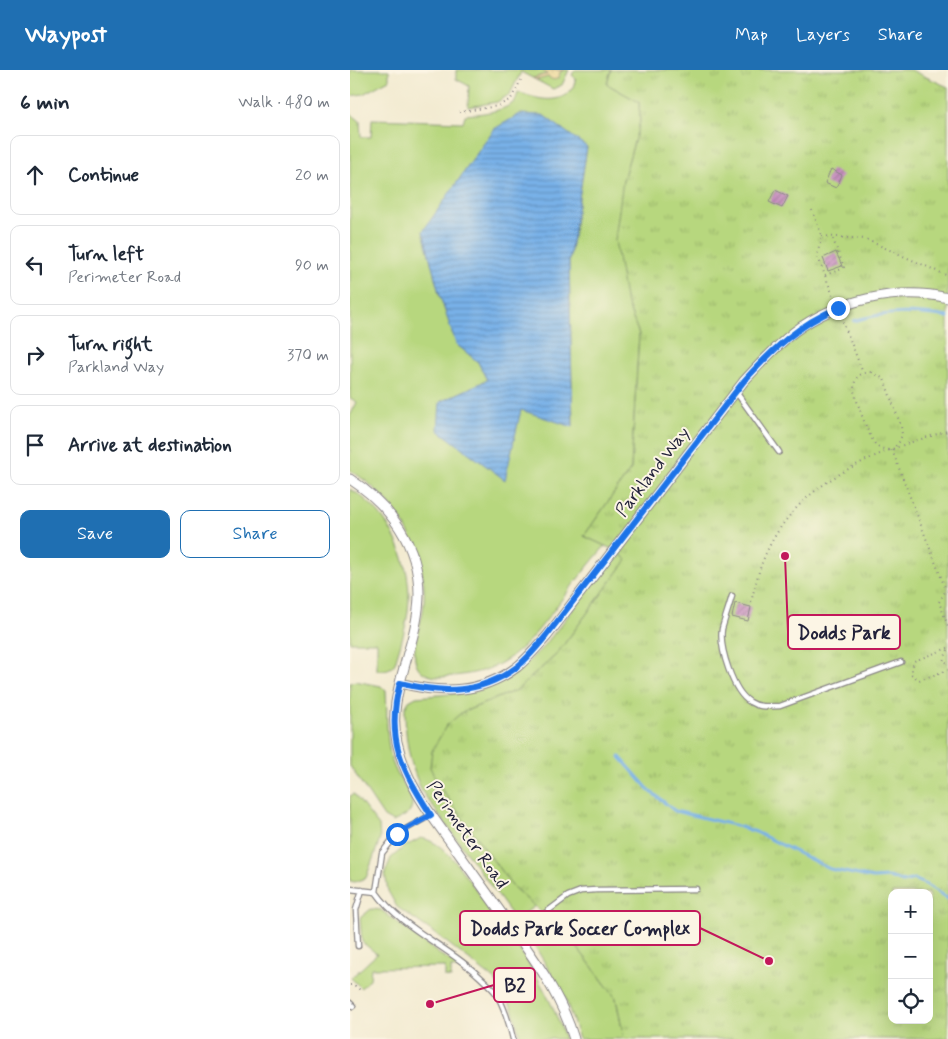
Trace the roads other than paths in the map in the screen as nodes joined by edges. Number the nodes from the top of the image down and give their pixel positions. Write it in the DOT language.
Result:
graph roads {
  1 [pos="948,298"];
  2 [pos="736,392"];
  3 [pos="779,452"];
  4 [pos="350,479"];
  5 [pos="732,596"];
  6 [pos="901,662"];
  7 [pos="400,683"];
  8 [pos="431,815"];
  9 [pos="350,889"];
  10 [pos="696,889"];
  11 [pos="362,890"];
  12 [pos="376,892"];
  13 [pos="517,934"];
  14 [pos="358,946"];
  15 [pos="513,1039"];
  16 [pos="574,1039"];
  1 -- 2 [label="street, Parkland Way"];
  2 -- 3 [label="lane"];
  2 -- 7 [label="street, Parkland Way"];
  4 -- 7 [label="street, Perimeter Road"];
  5 -- 6 [label="lane"];
  7 -- 8 [label="street, Perimeter Road"];
  8 -- 12 [label="lane"];
  8 -- 13 [label="street, Perimeter Road"];
  9 -- 11 [label="lane"];
  10 -- 13 [label="lane"];
  11 -- 12 [label="lane"];
  11 -- 14 [label="lane"];
  12 -- 15 [label="lane"];
  13 -- 16 [label="street, Perimeter Road"];
}
